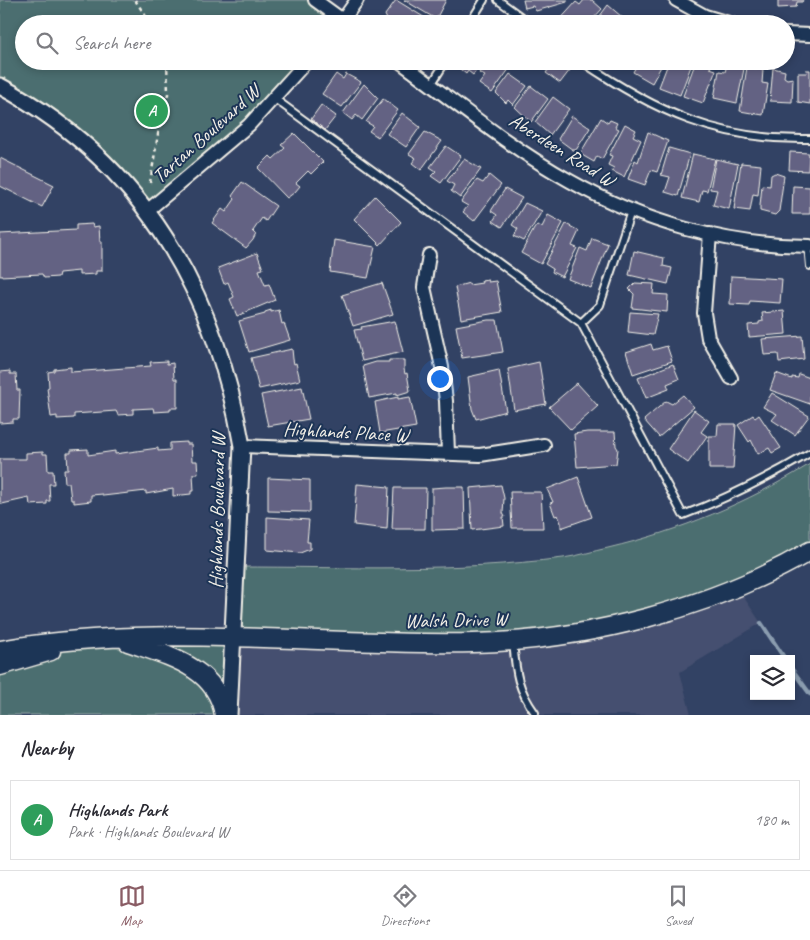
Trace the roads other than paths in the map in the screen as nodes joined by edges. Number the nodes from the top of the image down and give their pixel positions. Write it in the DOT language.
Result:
graph roads {
  1 [pos="314,0"];
  2 [pos="357,0"];
  3 [pos="484,0"];
  4 [pos="498,0"];
  5 [pos="676,0"];
  6 [pos="333,15"];
  7 [pos="348,15"];
  8 [pos="475,15"];
  9 [pos="519,15"];
  10 [pos="702,15"];
  11 [pos="795,34"];
  12 [pos="810,35"];
  13 [pos="299,70"];
  14 [pos="412,70"];
  15 [pos="440,70"];
  16 [pos="595,70"];
  17 [pos="431,84"];
  18 [pos="0,86"];
  19 [pos="275,99"];
  20 [pos="810,140"];
  21 [pos="147,211"];
  22 [pos="631,211"];
  23 [pos="710,234"];
  24 [pos="809,246"];
  25 [pos="429,255"];
  26 [pos="810,266"];
  27 [pos="581,323"];
  28 [pos="731,378"];
  29 [pos="544,445"];
  30 [pos="242,446"];
  31 [pos="448,453"];
  32 [pos="810,453"];
  33 [pos="810,551"];
  34 [pos="234,637"];
  35 [pos="116,638"];
  36 [pos="87,640"];
  37 [pos="513,641"];
  38 [pos="0,650"];
  39 [pos="0,666"];
  40 [pos="535,713"];
  41 [pos="224,715"];
  42 [pos="229,715"];
  1 -- 6 [label="street"];
  2 -- 7 [label="street"];
  3 -- 8 [label="lane"];
  4 -- 9 [label="lane"];
  5 -- 10 [label="street"];
  11 -- 12 [label="street"];
  13 -- 19 [label="street, Tartan Boulevard W"];
  14 -- 17 [label="street, Aberdeen Road W"];
  15 -- 17 [label="lane"];
  16 -- 20 [label="lane"];
  17 -- 22 [label="street, Aberdeen Road W"];
  18 -- 21 [label="street, Highlands Boulevard W"];
  19 -- 21 [label="street, Tartan Boulevard W"];
  19 -- 27 [label="lane"];
  21 -- 30 [label="street, Highlands Boulevard W"];
  22 -- 23 [label="street, Aberdeen Road W"];
  22 -- 27 [label="lane"];
  23 -- 24 [label="street, Aberdeen Road W"];
  23 -- 28 [label="street"];
  24 -- 26 [label="lane"];
  25 -- 31 [label="street"];
  27 -- 32 [label="lane"];
  29 -- 31 [label="street, Highlands Place W"];
  30 -- 31 [label="street, Highlands Place W"];
  30 -- 34 [label="street, Highlands Boulevard W"];
  33 -- 37 [label="main road, Walsh Drive W"];
  34 -- 35 [label="main road, Walsh Drive W"];
  34 -- 37 [label="main road, Walsh Drive W"];
  34 -- 42 [label="street, Highlands Boulevard W"];
  35 -- 36 [label="main road, Walsh Drive W"];
  35 -- 41 [label="main road"];
  36 -- 38 [label="main road, Walsh Drive W"];
  36 -- 39 [label="main road, Walsh Drive W"];
  37 -- 40 [label="lane"];
}
